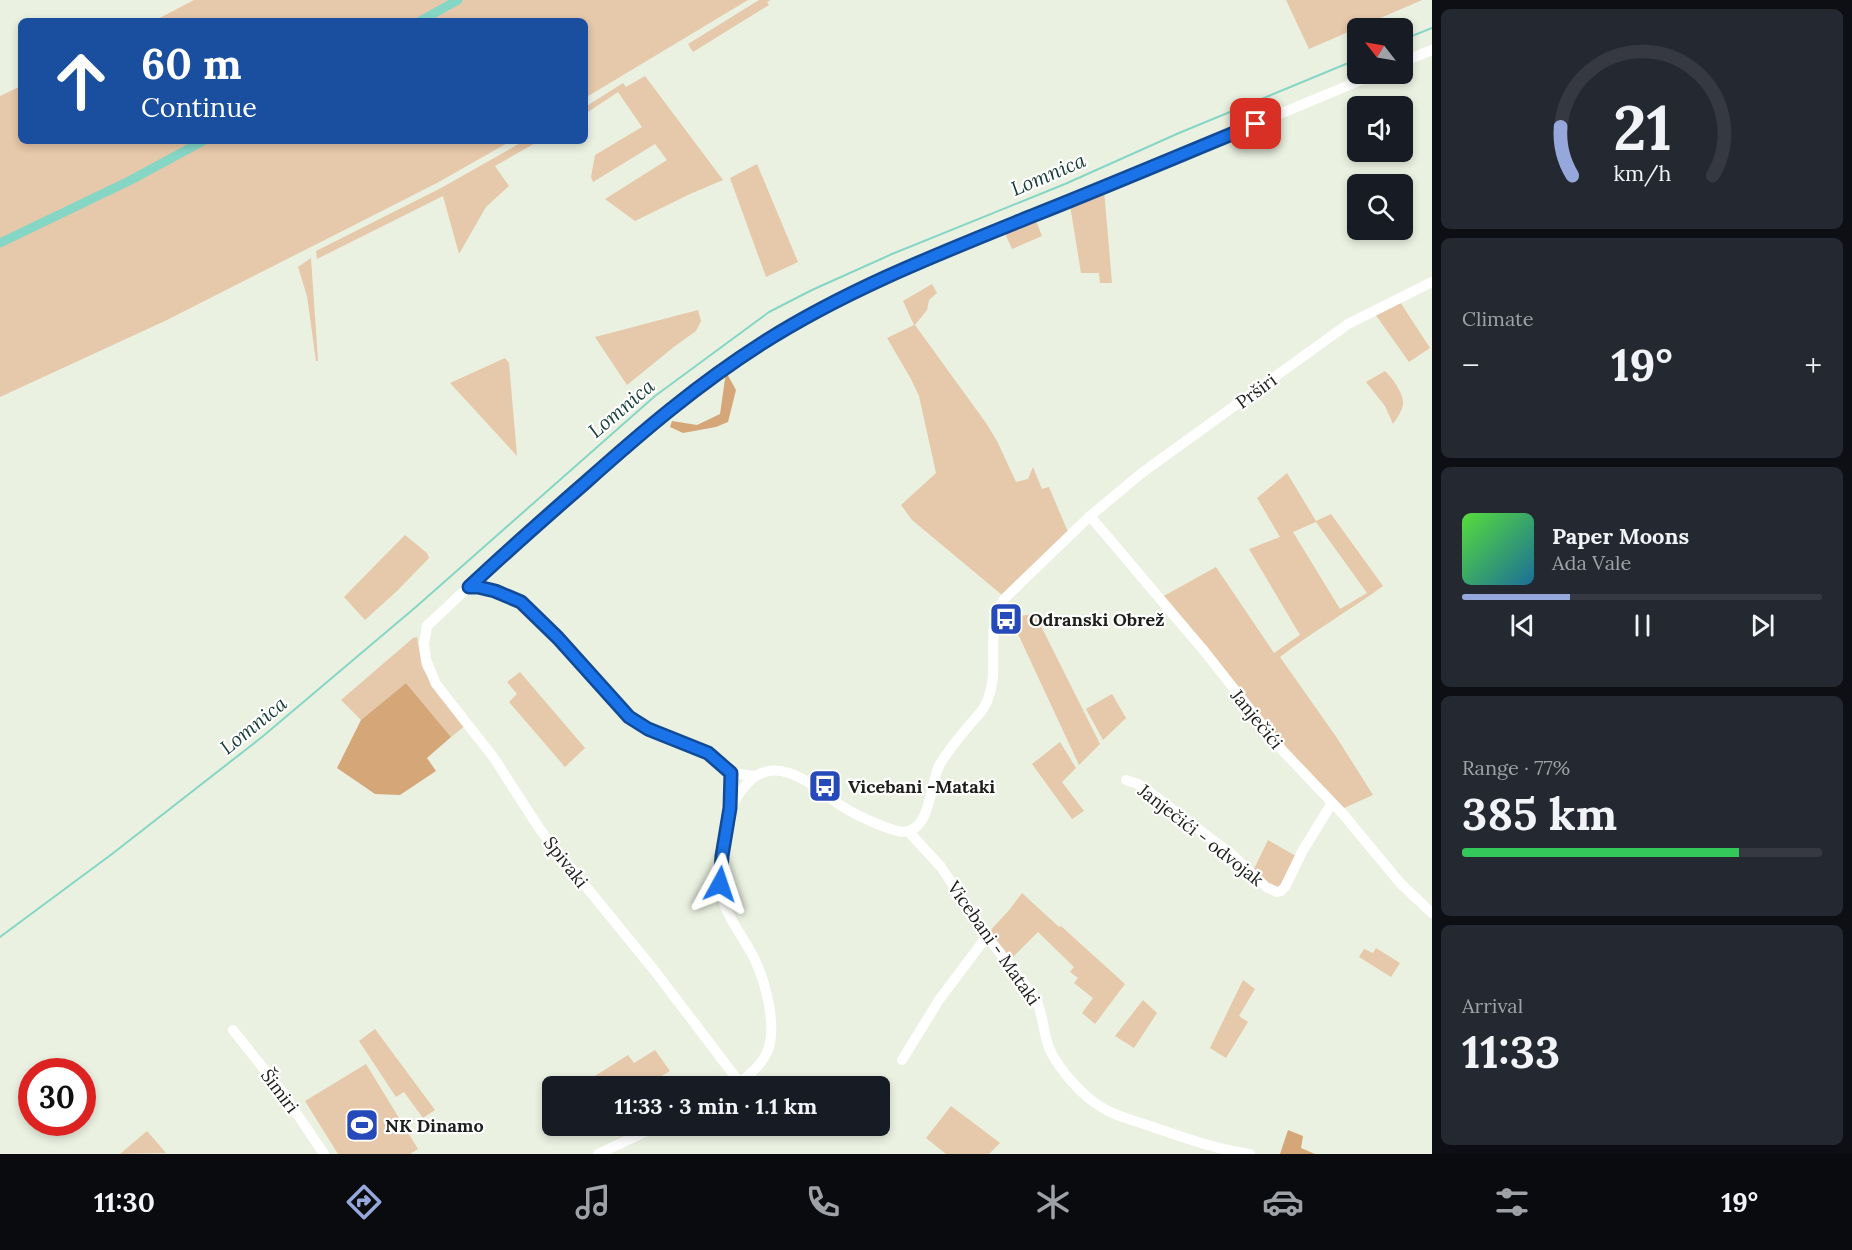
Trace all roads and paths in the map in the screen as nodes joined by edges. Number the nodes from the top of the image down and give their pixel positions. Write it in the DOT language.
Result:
graph roads {
  1 [pos="1432,50"];
  2 [pos="1413,58"];
  3 [pos="1352,84"];
  4 [pos="1432,282"];
  5 [pos="1090,516"];
  6 [pos="469,587"];
  7 [pos="731,773"];
  8 [pos="756,776"];
  9 [pos="1126,780"];
  10 [pos="1332,802"];
  11 [pos="730,808"];
  12 [pos="908,831"];
  13 [pos="1432,913"];
  14 [pos="987,936"];
  15 [pos="233,1030"];
  16 [pos="902,1060"];
  17 [pos="731,1076"];
  18 [pos="746,1076"];
  19 [pos="636,1136"];
  20 [pos="324,1154"];
  21 [pos="598,1154"];
  22 [pos="1250,1154"];
  1 -- 2 [label="street"];
  3 -- 6 [label="street"];
  4 -- 5 [label="street, Prširi"];
  5 -- 10 [label="street, Janječići"];
  5 -- 12 [label="street, Prširi"];
  6 -- 7 [label="street"];
  6 -- 17 [label="street, Spivaki"];
  7 -- 8 [label="street"];
  7 -- 11 [label="street"];
  8 -- 11 [label="street"];
  8 -- 12 [label="street"];
  9 -- 10 [label="street, Janječići - odvojak"];
  10 -- 13 [label="street, Janječići"];
  11 -- 18 [label="street"];
  12 -- 14 [label="street, Vicebani - Mataki"];
  14 -- 16 [label="street"];
  14 -- 22 [label="street, Vicebani - Mataki"];
  15 -- 20 [label="street, Šimiri"];
  19 -- 21 [label="street"];
}
